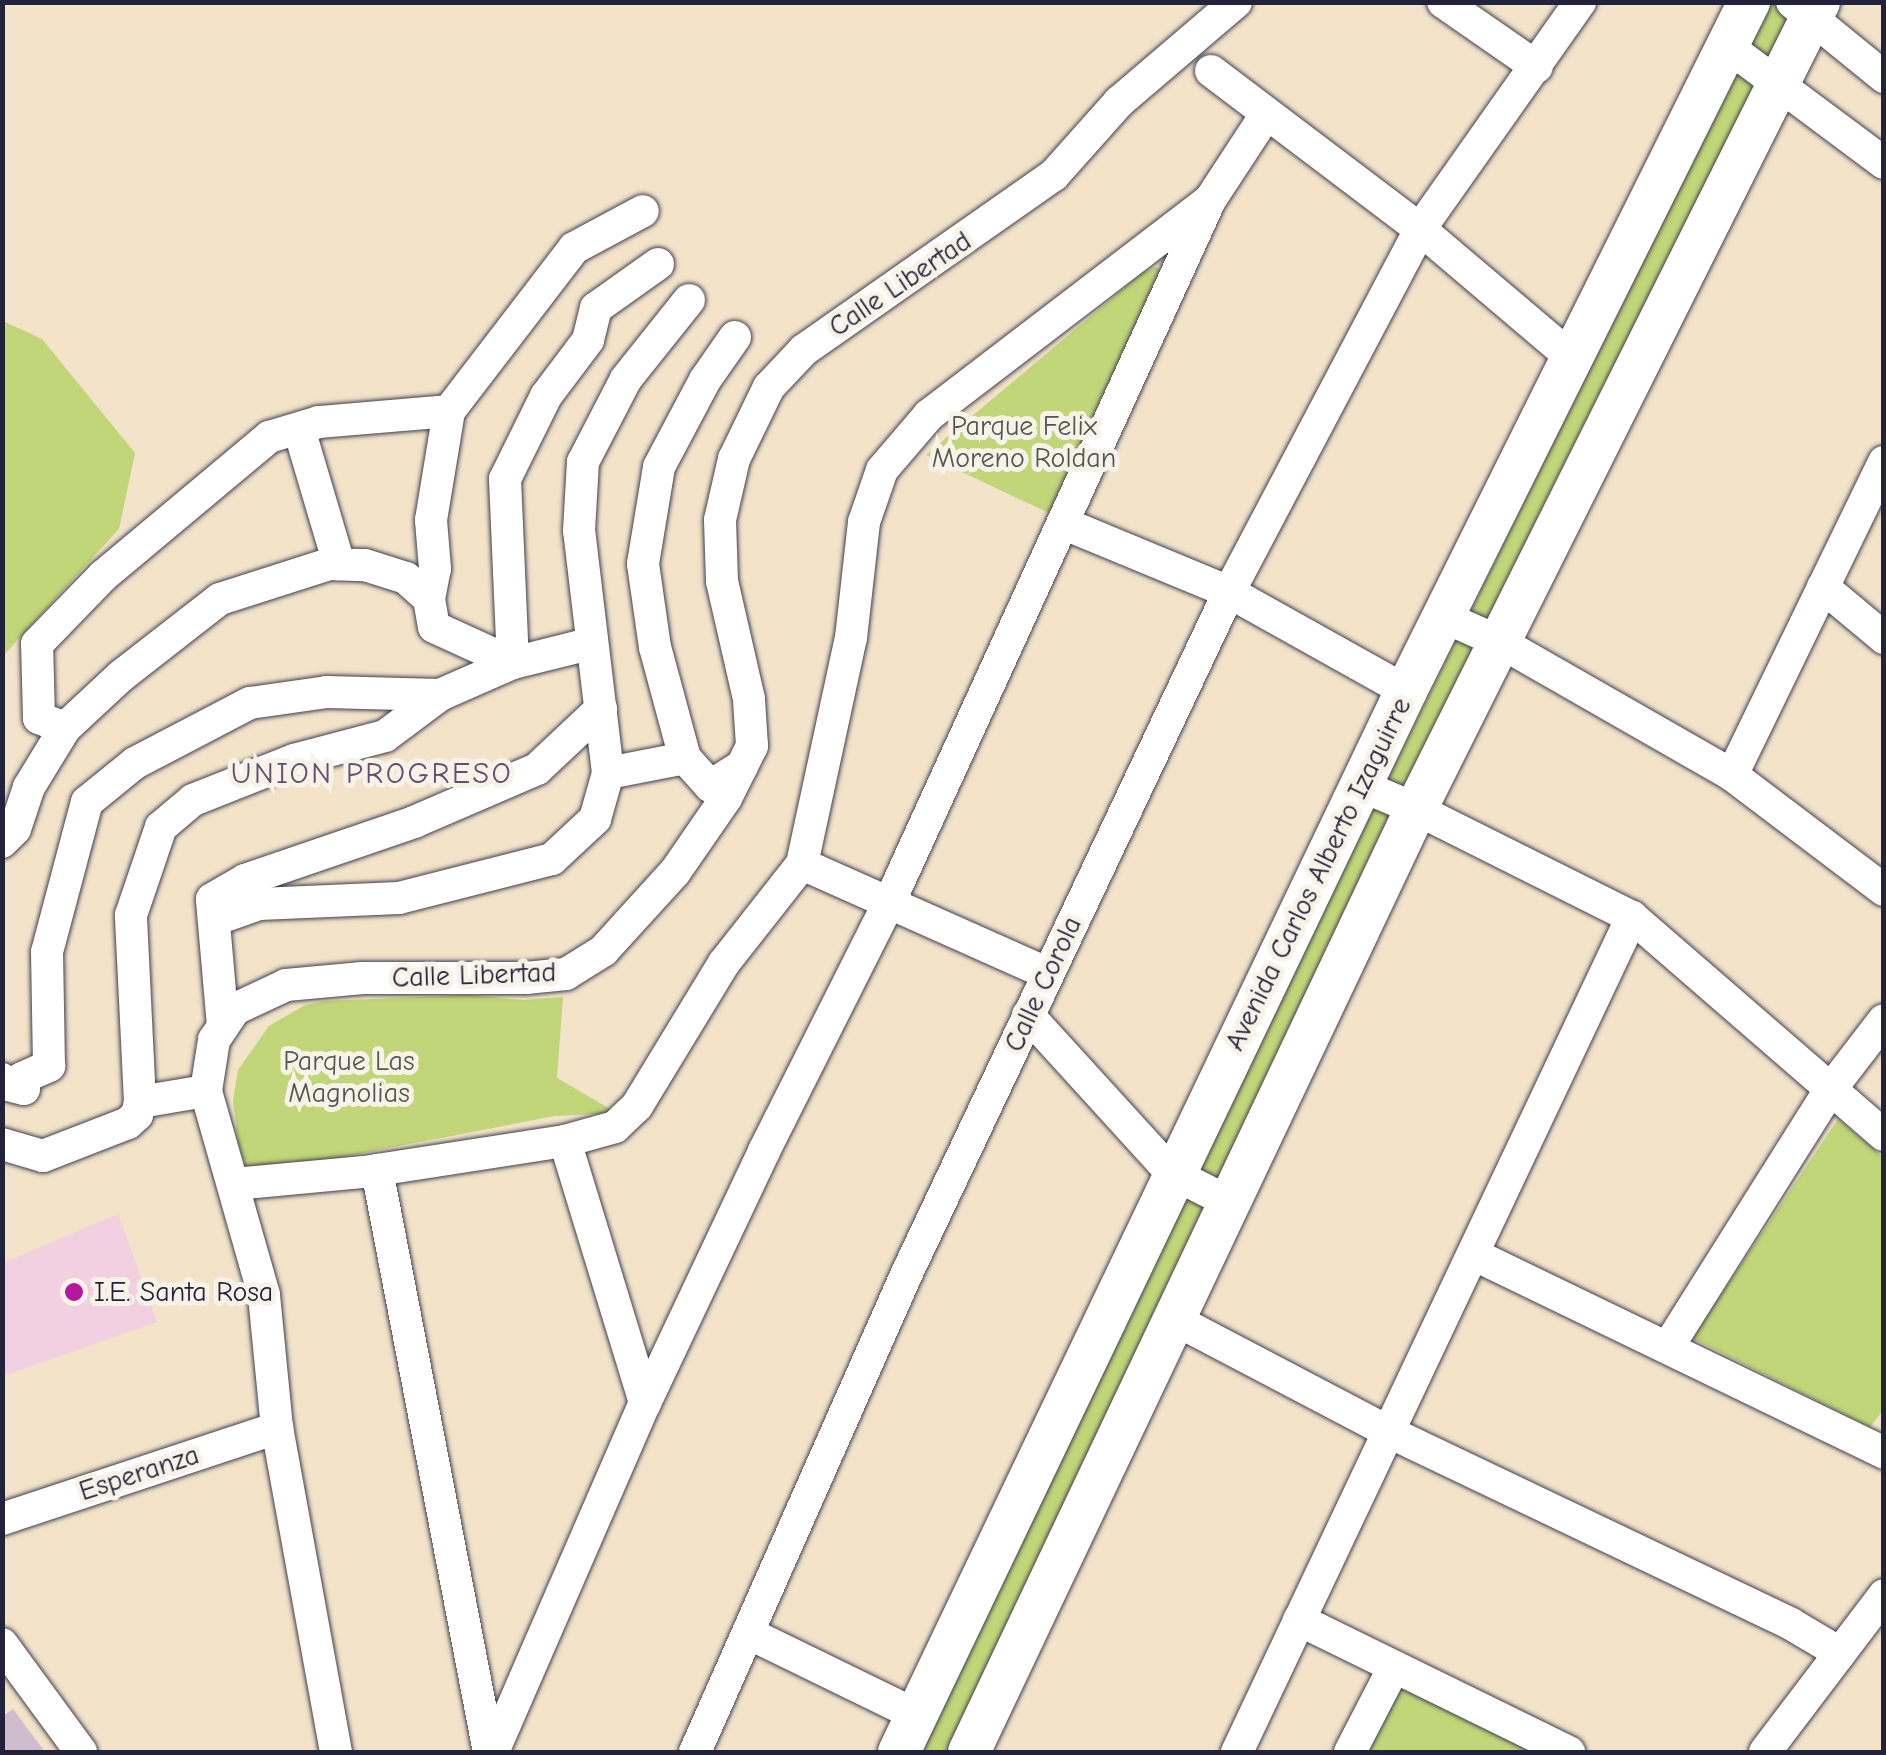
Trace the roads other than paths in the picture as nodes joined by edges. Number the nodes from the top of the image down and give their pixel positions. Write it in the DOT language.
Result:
graph roads {
  1 [pos="1236,2"];
  2 [pos="1443,2"];
  3 [pos="1580,2"];
  4 [pos="1749,2"];
  5 [pos="1807,8"];
  6 [pos="1728,46"];
  7 [pos="1537,67"];
  8 [pos="1211,71"];
  9 [pos="1884,78"];
  10 [pos="1779,84"];
  11 [pos="1265,116"];
  12 [pos="1884,163"];
  13 [pos="1210,200"];
  14 [pos="643,211"];
  15 [pos="1420,229"];
  16 [pos="658,264"];
  17 [pos="689,300"];
  18 [pos="735,337"];
  19 [pos="1570,356"];
  20 [pos="449,411"];
  21 [pos="299,429"];
  22 [pos="1884,462"];
  23 [pos="1066,524"];
  24 [pos="339,564"];
  25 [pos="1823,587"];
  26 [pos="1229,592"];
  27 [pos="429,599"];
  28 [pos="1444,617"];
  29 [pos="1884,638"];
  30 [pos="1500,642"];
  31 [pos="589,644"];
  32 [pos="513,663"];
  33 [pos="1406,691"];
  34 [pos="440,695"];
  35 [pos="601,710"];
  36 [pos="65,728"];
  37 [pos="686,758"];
  38 [pos="742,766"];
  39 [pos="608,774"];
  40 [pos="1732,775"];
  41 [pos="1362,786"];
  42 [pos="1416,809"];
  43 [pos="2,842"];
  44 [pos="802,864"];
  45 [pos="1884,890"];
  46 [pos="890,901"];
  47 [pos="1632,917"];
  48 [pos="214,920"];
  49 [pos="1048,974"];
  50 [pos="1028,1015"];
  51 [pos="1884,1020"];
  52 [pos="223,1026"];
  53 [pos="2,1079"];
  54 [pos="1830,1090"];
  55 [pos="206,1091"];
  56 [pos="140,1102"];
  57 [pos="1884,1134"];
  58 [pos="565,1141"];
  59 [pos="2,1144"];
  60 [pos="377,1170"];
  61 [pos="1172,1174"];
  62 [pos="234,1184"];
  63 [pos="1227,1202"];
  64 [pos="1473,1254"];
  65 [pos="1172,1318"];
  66 [pos="1668,1347"];
  67 [pos="645,1403"];
  68 [pos="277,1428"];
  69 [pos="1389,1432"];
  70 [pos="1884,1453"];
  71 [pos="2,1520"];
  72 [pos="1878,1610"];
  73 [pos="1299,1620"];
  74 [pos="750,1634"];
  75 [pos="1840,1652"];
  76 [pos="9,1665"];
  77 [pos="1394,1667"];
  78 [pos="908,1734"];
  79 [pos="81,1752"];
  80 [pos="336,1752"];
  81 [pos="491,1752"];
  82 [pos="696,1752"];
  83 [pos="969,1752"];
  84 [pos="1237,1752"];
  85 [pos="1350,1752"];
  86 [pos="1569,1752"];
  87 [pos="1765,1752"];
  1 -- 38 [label="street, Calle Libertad"];
  2 -- 7 [label="street"];
  3 -- 7 [label="street, Calle Corola"];
  4 -- 6 [label="main road, Avenida Carlos Alberto Izaguirre"];
  5 -- 9 [label="street"];
  5 -- 10 [label="main road"];
  6 -- 10 [label="street"];
  6 -- 19 [label="main road, Avenida Carlos Alberto Izaguirre"];
  7 -- 15 [label="street, Calle Corola"];
  8 -- 11 [label="street"];
  10 -- 12 [label="street"];
  10 -- 30 [label="main road"];
  11 -- 13 [label="street"];
  11 -- 15 [label="street"];
  13 -- 23 [label="street"];
  13 -- 44 [label="street"];
  14 -- 20 [label="street"];
  15 -- 19 [label="street"];
  15 -- 26 [label="street, Calle Corola"];
  16 -- 32 [label="street"];
  17 -- 31 [label="street"];
  18 -- 37 [label="street"];
  19 -- 28 [label="main road, Avenida Carlos Alberto Izaguirre"];
  20 -- 21 [label="street"];
  20 -- 27 [label="street"];
  21 -- 24 [label="street"];
  21 -- 36 [label="street"];
  22 -- 25 [label="street"];
  23 -- 26 [label="street"];
  23 -- 46 [label="street"];
  24 -- 27 [label="street"];
  24 -- 36 [label="street"];
  25 -- 29 [label="street"];
  25 -- 40 [label="street"];
  26 -- 33 [label="street"];
  26 -- 49 [label="street, Calle Corola"];
  27 -- 32 [label="street"];
  28 -- 30 [label="street"];
  28 -- 33 [label="main road, Avenida Carlos Alberto Izaguirre"];
  30 -- 40 [label="street"];
  30 -- 42 [label="main road"];
  31 -- 32 [label="street"];
  31 -- 35 [label="street"];
  32 -- 34 [label="street"];
  33 -- 41 [label="main road, Avenida Carlos Alberto Izaguirre"];
  34 -- 53 [label="street"];
  34 -- 56 [label="street"];
  35 -- 39 [label="street"];
  35 -- 48 [label="street"];
  36 -- 43 [label="street"];
  37 -- 38 [label="street"];
  37 -- 39 [label="street"];
  38 -- 52 [label="street, Calle Libertad"];
  39 -- 48 [label="street"];
  40 -- 45 [label="street"];
  41 -- 42 [label="street"];
  41 -- 61 [label="main road, Avenida Carlos Alberto Izaguirre"];
  42 -- 47 [label="street"];
  42 -- 63 [label="main road"];
  44 -- 46 [label="street"];
  44 -- 58 [label="street"];
  46 -- 49 [label="street"];
  46 -- 67 [label="street"];
  47 -- 54 [label="street"];
  47 -- 64 [label="street"];
  48 -- 52 [label="street"];
  49 -- 50 [label="street, Calle Corola"];
  50 -- 61 [label="street"];
  50 -- 74 [label="street, Calle Corola"];
  51 -- 54 [label="street"];
  52 -- 55 [label="street"];
  54 -- 57 [label="street"];
  54 -- 66 [label="street"];
  55 -- 56 [label="street"];
  55 -- 62 [label="street"];
  56 -- 59 [label="street"];
  58 -- 60 [label="street"];
  58 -- 67 [label="street"];
  60 -- 62 [label="street"];
  60 -- 81 [label="street"];
  61 -- 63 [label="street"];
  61 -- 78 [label="main road, Avenida Carlos Alberto Izaguirre"];
  62 -- 68 [label="street"];
  63 -- 65 [label="main road"];
  64 -- 66 [label="street"];
  64 -- 69 [label="street"];
  65 -- 69 [label="street"];
  65 -- 83 [label="main road"];
  66 -- 70 [label="street"];
  67 -- 81 [label="street"];
  68 -- 71 [label="street, Esperanza"];
  68 -- 80 [label="street"];
  69 -- 73 [label="street"];
  69 -- 75 [label="street"];
  72 -- 75 [label="street"];
  73 -- 77 [label="street"];
  73 -- 84 [label="street"];
  74 -- 78 [label="street"];
  74 -- 82 [label="street, Calle Corola"];
  75 -- 87 [label="street"];
  76 -- 79 [label="street"];
  77 -- 85 [label="street"];
  77 -- 86 [label="street"];
}
